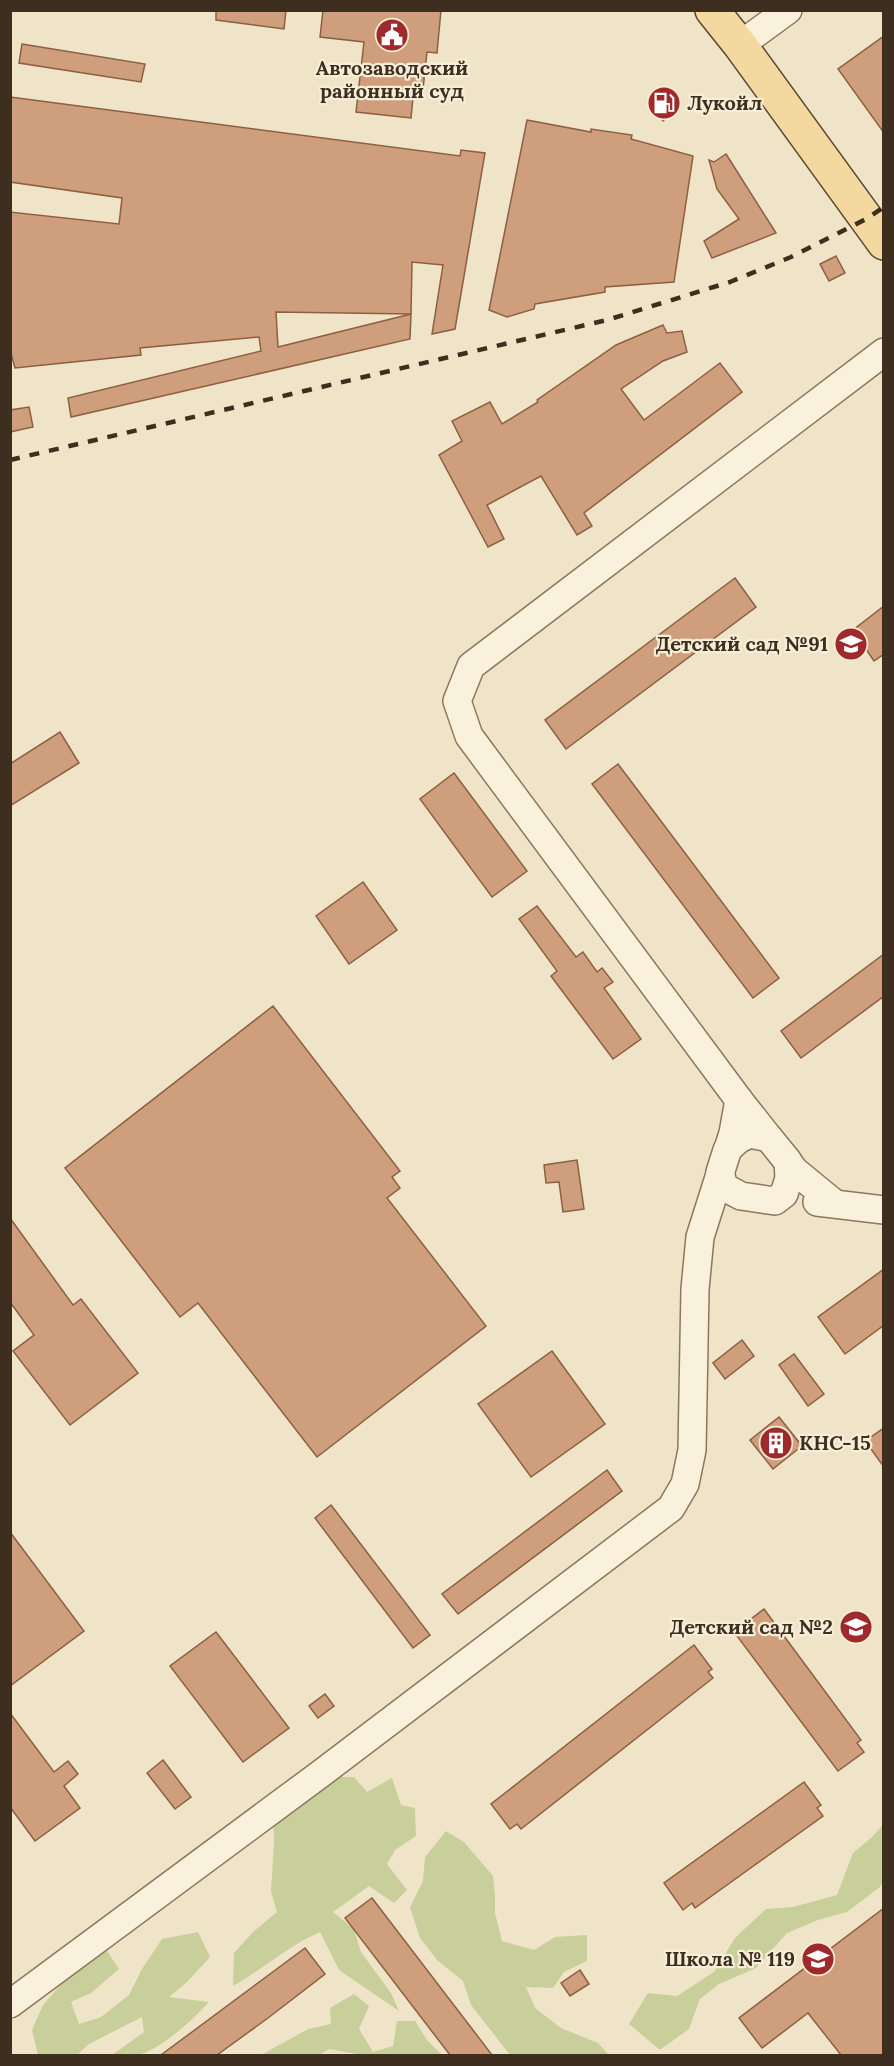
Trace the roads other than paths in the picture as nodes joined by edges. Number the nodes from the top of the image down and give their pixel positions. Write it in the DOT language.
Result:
graph roads {
  1 [pos="712,10"];
  2 [pos="788,10"];
  3 [pos="740,45"];
  4 [pos="884,243"];
  5 [pos="884,352"];
  6 [pos="740,1100"];
  7 [pos="769,1138"];
  8 [pos="788,1161"];
  9 [pos="720,1173"];
  10 [pos="774,1201"];
  11 [pos="834,1203"];
  12 [pos="884,1210"];
  13 [pos="10,2004"];
  1 -- 3 [label="main road"];
  2 -- 3 [label="street"];
  3 -- 4 [label="main road"];
  5 -- 6 [label="street"];
  6 -- 7 [label="street"];
  6 -- 9 [label="street"];
  7 -- 8 [label="street"];
  7 -- 9 [label="street"];
  8 -- 10 [label="street"];
  8 -- 11 [label="street"];
  9 -- 10 [label="street"];
  9 -- 13 [label="street"];
  10 -- 11 [label="street"];
  11 -- 12 [label="street"];
}
